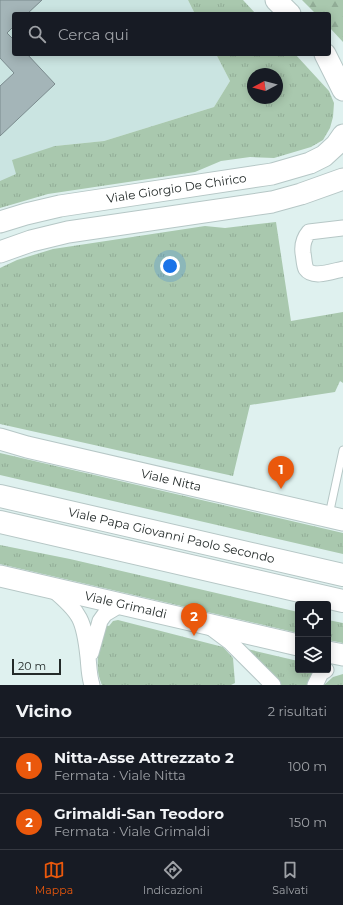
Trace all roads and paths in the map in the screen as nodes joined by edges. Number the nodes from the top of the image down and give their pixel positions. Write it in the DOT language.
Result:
graph roads {
  1 [pos="276,0"];
  2 [pos="288,12"];
  3 [pos="331,54"];
  4 [pos="325,56"];
  5 [pos="343,64"];
  6 [pos="343,90"];
  7 [pos="343,136"];
  8 [pos="343,178"];
  9 [pos="0,222"];
  10 [pos="343,228"];
  11 [pos="0,252"];
  12 [pos="343,269"];
  13 [pos="0,439"];
  14 [pos="26,447"];
  15 [pos="0,448"];
  16 [pos="343,450"];
  17 [pos="0,496"];
  18 [pos="336,519"];
  19 [pos="0,522"];
  20 [pos="343,575"];
  21 [pos="0,576"];
  22 [pos="51,588"];
  23 [pos="343,601"];
  24 [pos="120,604"];
  25 [pos="204,623"];
  26 [pos="295,644"];
  27 [pos="331,653"];
  28 [pos="343,655"];
  29 [pos="89,660"];
  30 [pos="343,662"];
  31 [pos="331,667"];
  32 [pos="322,673"];
  33 [pos="92,685"];
  34 [pos="272,685"];
  35 [pos="315,685"];
  1 -- 2 [label="main road"];
  3 -- 5 [label="main road"];
  4 -- 6 [label="main road"];
  7 -- 9 [label="main road, Viale Giorgio De Chirico"];
  8 -- 11 [label="main road"];
  10 -- 12 [label="street"];
  13 -- 14 [label="main road, Viale Nitta"];
  14 -- 15 [label="main road"];
  14 -- 18 [label="main road, Viale Nitta"];
  16 -- 18 [label="lane"];
  17 -- 20 [label="main road, Viale Papa Giovanni Paolo Secondo"];
  19 -- 23 [label="main road, Viale Papa Giovanni Paolo Secondo"];
  21 -- 22 [label="main road, Viale Grimaldi"];
  22 -- 24 [label="main road, Viale Grimaldi"];
  22 -- 29 [label="street"];
  24 -- 25 [label="main road, Viale Grimaldi"];
  24 -- 29 [label="street"];
  25 -- 26 [label="main road, Viale Grimaldi"];
  25 -- 34 [label="street"];
  27 -- 28 [label="main road"];
  29 -- 33 [label="street"];
  30 -- 31 [label="street"];
  32 -- 35 [label="street"];
}
